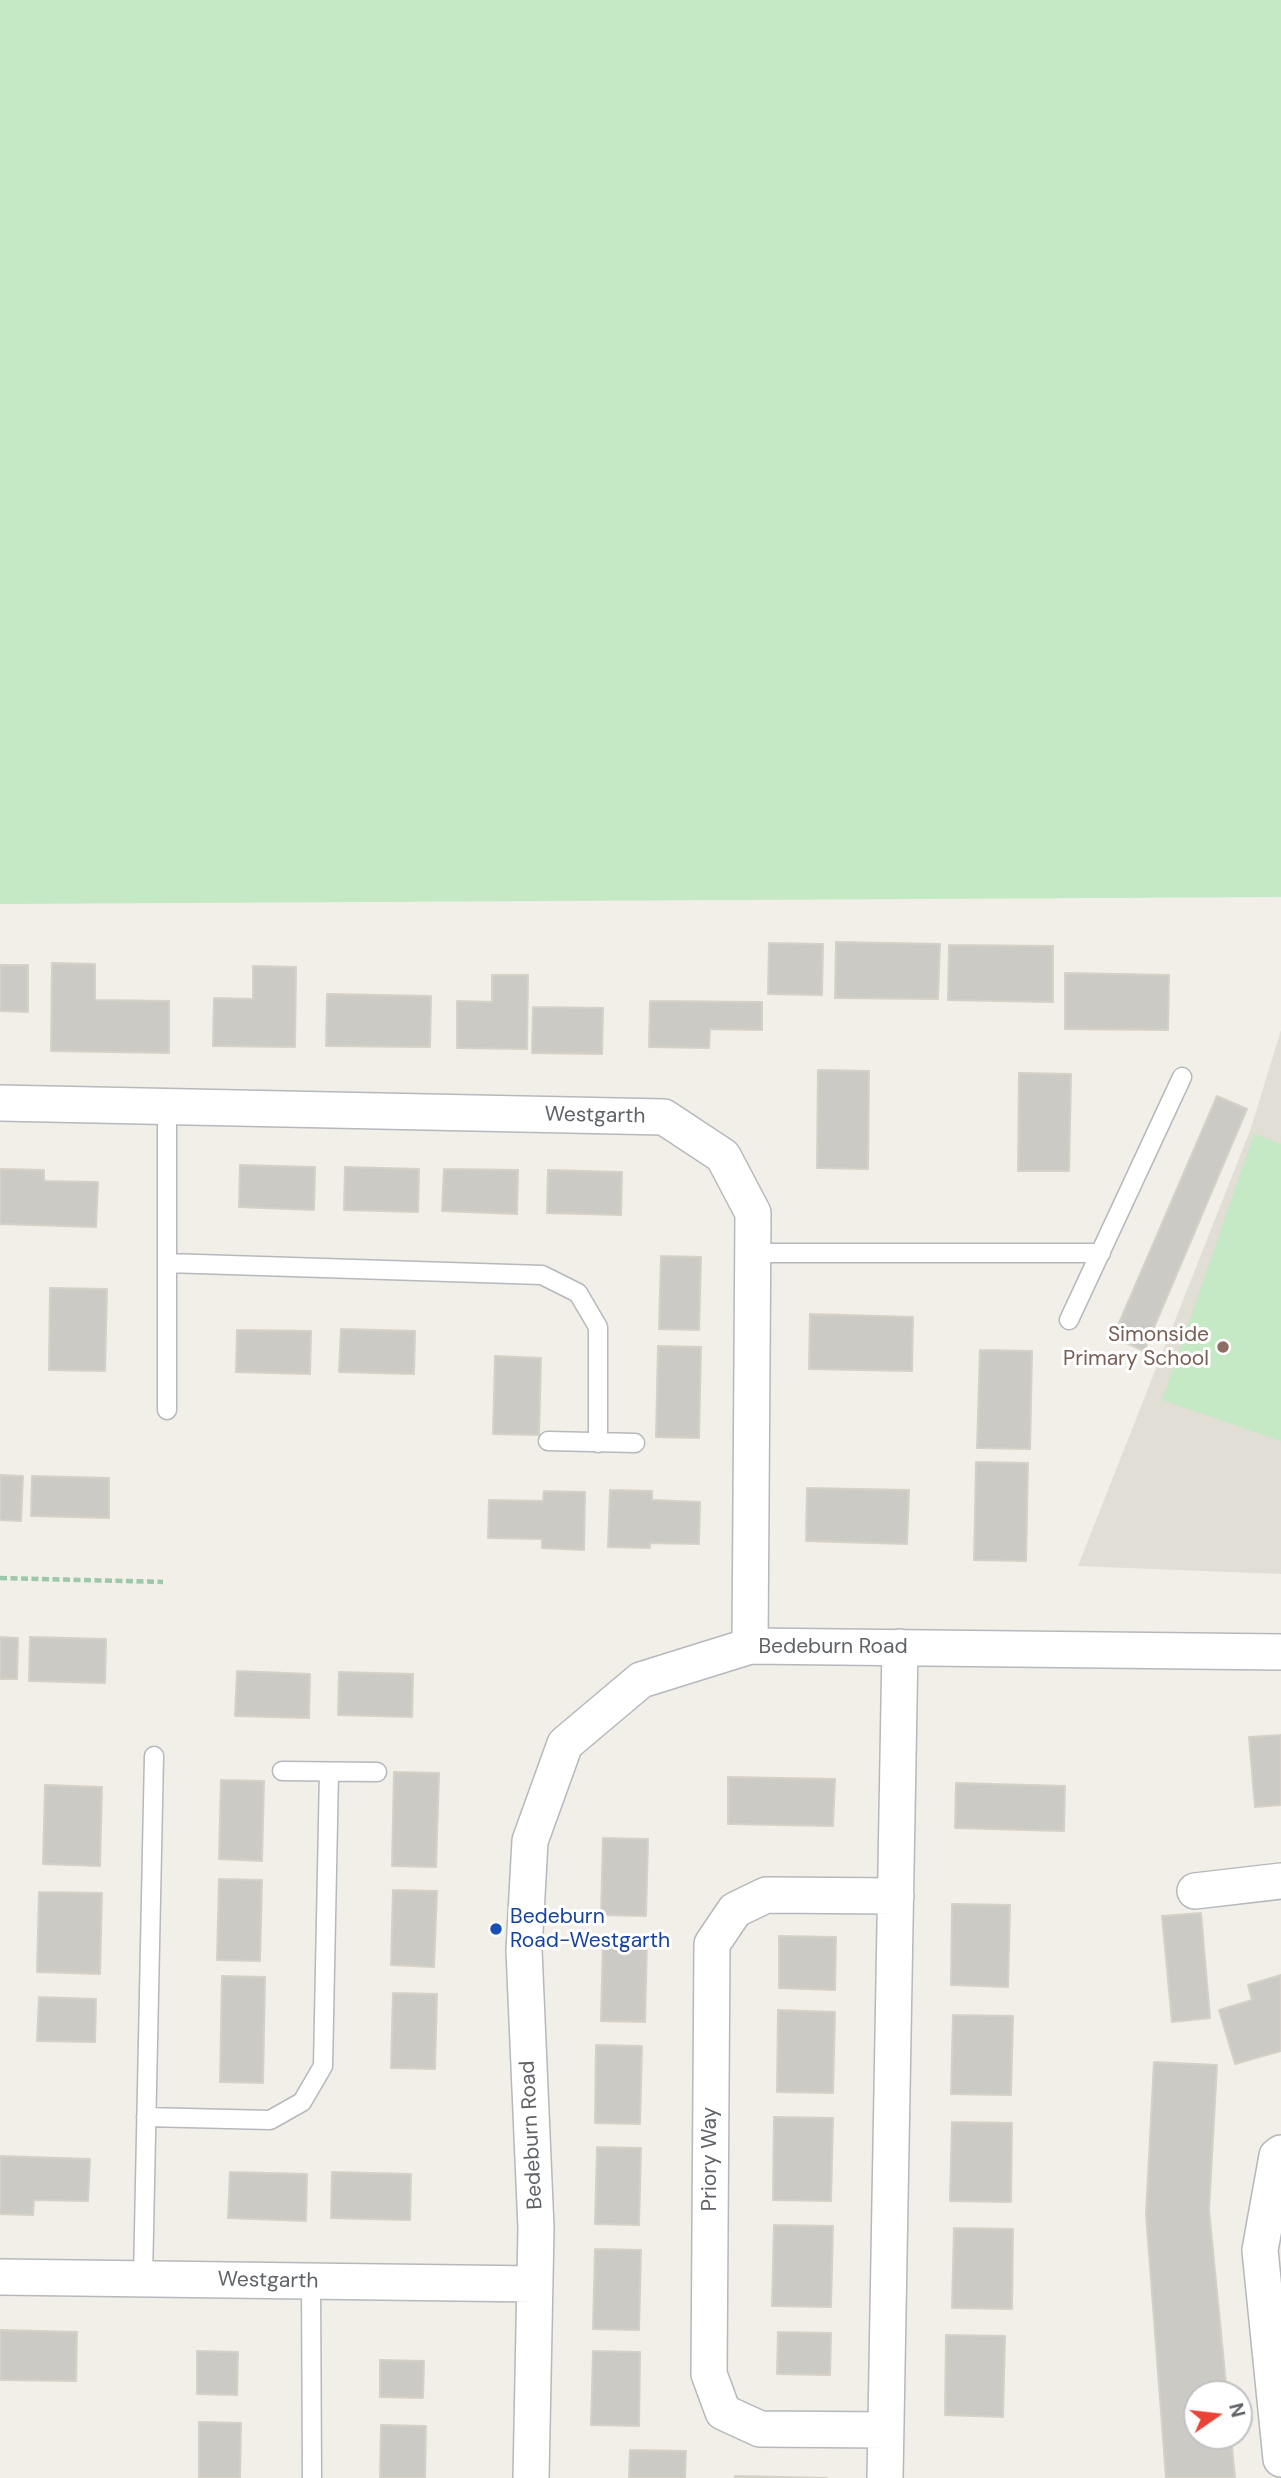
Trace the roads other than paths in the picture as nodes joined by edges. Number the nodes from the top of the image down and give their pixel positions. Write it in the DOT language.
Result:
graph roads {
  1 [pos="1182,1077"];
  2 [pos="0,1103"];
  3 [pos="167,1107"];
  4 [pos="753,1253"];
  5 [pos="1101,1253"];
  6 [pos="167,1263"];
  7 [pos="1069,1320"];
  8 [pos="167,1410"];
  9 [pos="548,1441"];
  10 [pos="598,1443"];
  11 [pos="635,1443"];
  12 [pos="750,1646"];
  13 [pos="900,1647"];
  14 [pos="1281,1652"];
  15 [pos="154,1756"];
  16 [pos="282,1771"];
  17 [pos="329,1772"];
  18 [pos="377,1772"];
  19 [pos="1281,1881"];
  20 [pos="1195,1891"];
  21 [pos="896,1896"];
  22 [pos="146,2117"];
  23 [pos="1281,2152"];
  24 [pos="0,2277"];
  25 [pos="143,2278"];
  26 [pos="311,2282"];
  27 [pos="535,2284"];
  28 [pos="885,2430"];
  29 [pos="1281,2459"];
  30 [pos="312,2478"];
  31 [pos="531,2478"];
  32 [pos="885,2478"];
  1 -- 5 [label="lane"];
  2 -- 3 [label="street, Westgarth"];
  3 -- 4 [label="street, Westgarth"];
  3 -- 6 [label="lane"];
  4 -- 5 [label="lane"];
  4 -- 12 [label="street, Westgarth"];
  5 -- 7 [label="lane"];
  6 -- 8 [label="lane"];
  6 -- 10 [label="lane"];
  9 -- 10 [label="lane"];
  10 -- 11 [label="lane"];
  12 -- 13 [label="street, Bedeburn Road"];
  12 -- 27 [label="street, Bedeburn Road"];
  13 -- 14 [label="street, Bedeburn Road"];
  13 -- 21 [label="street"];
  15 -- 22 [label="lane"];
  16 -- 17 [label="lane"];
  17 -- 18 [label="lane"];
  17 -- 22 [label="lane"];
  19 -- 20 [label="street"];
  21 -- 28 [label="street"];
  21 -- 28 [label="street, Priory Way"];
  22 -- 25 [label="lane"];
  23 -- 29 [label="street"];
  24 -- 25 [label="street, Westgarth"];
  25 -- 26 [label="street, Westgarth"];
  26 -- 27 [label="street, Westgarth"];
  26 -- 30 [label="lane"];
  27 -- 31 [label="street, Bedeburn Road"];
  28 -- 32 [label="street"];
}
